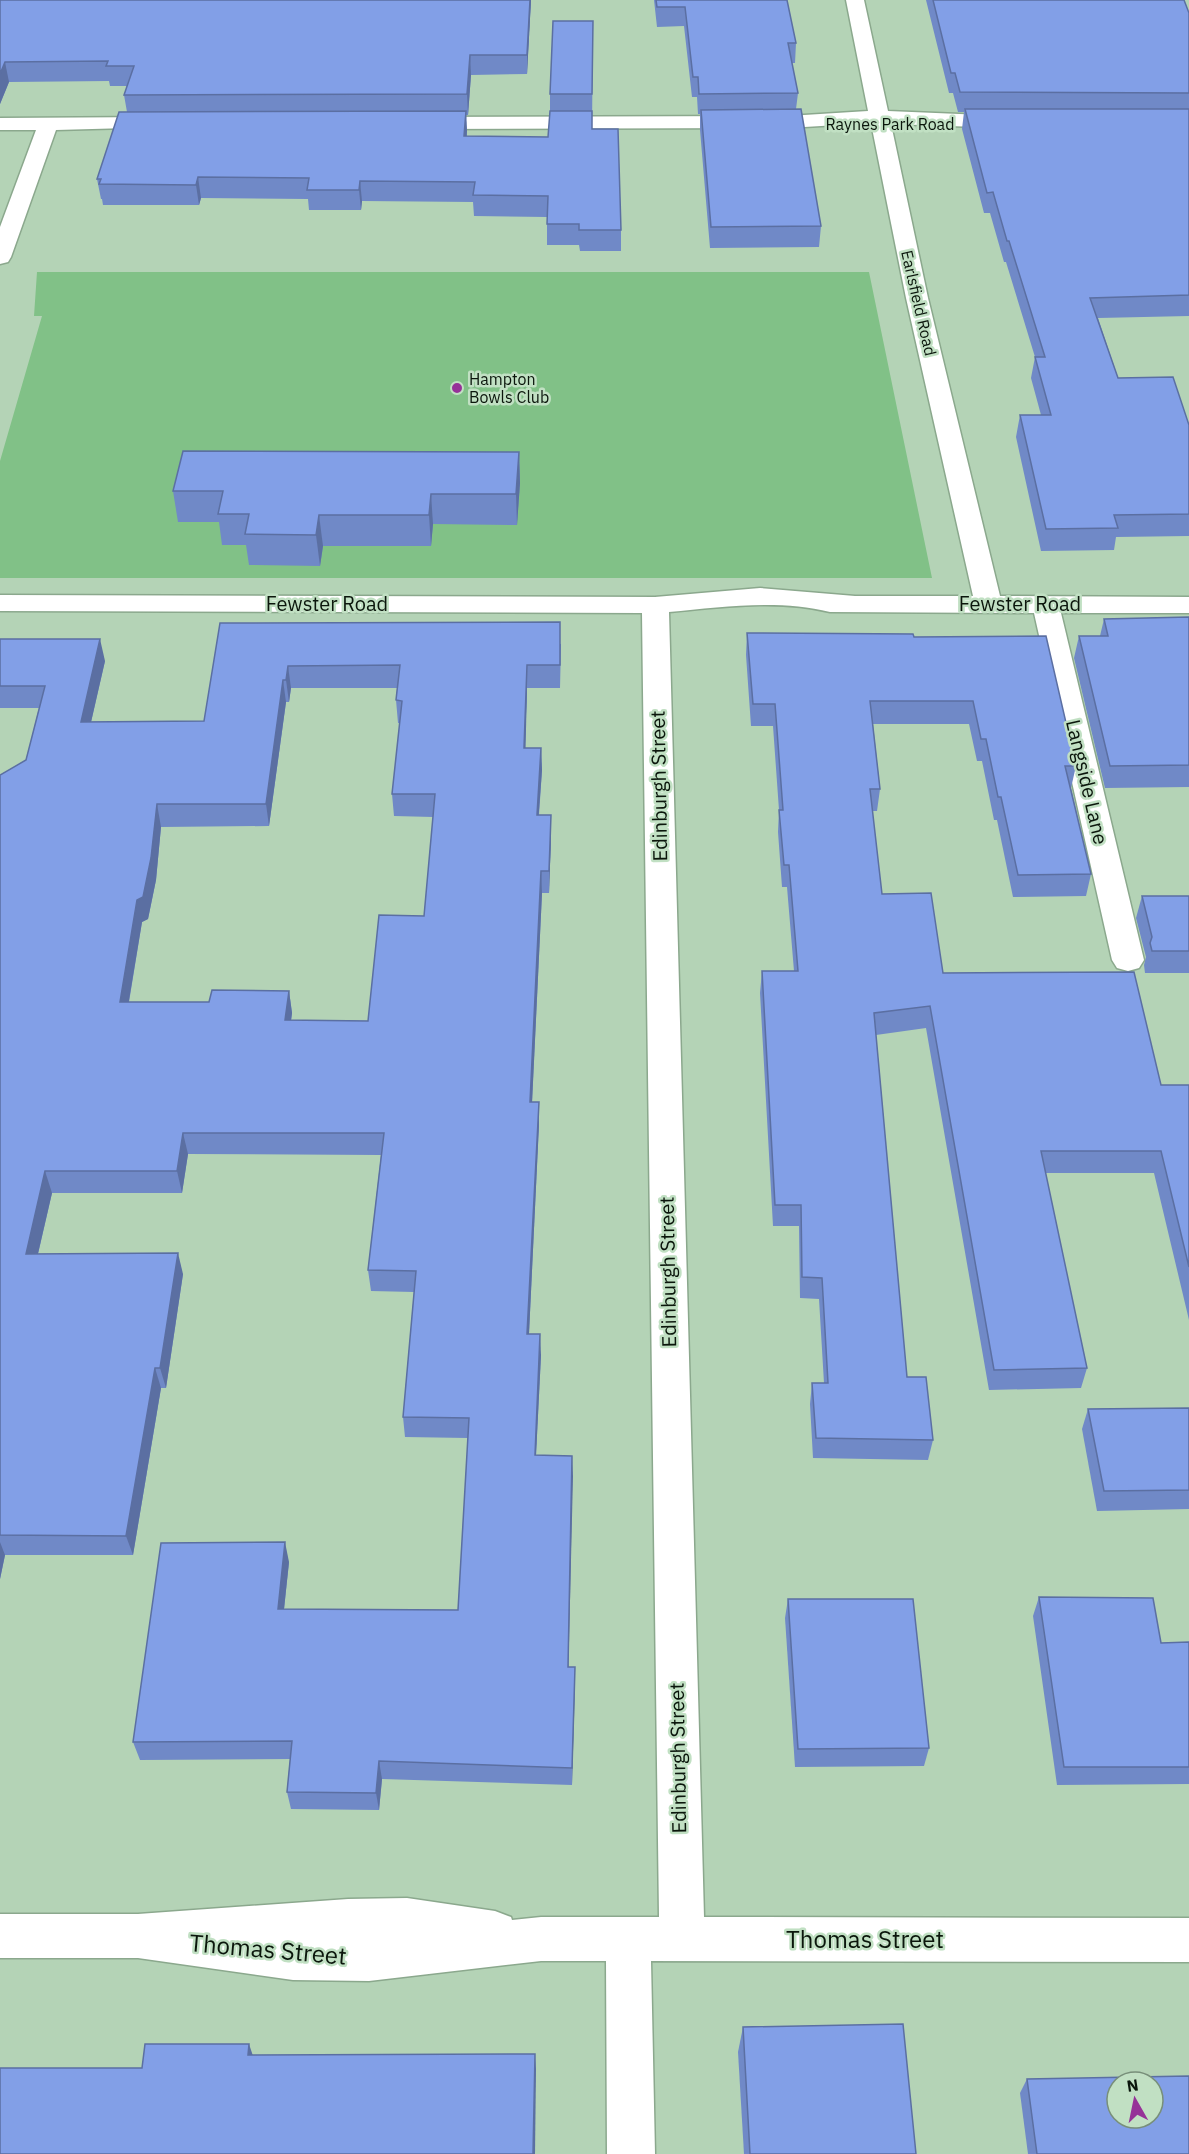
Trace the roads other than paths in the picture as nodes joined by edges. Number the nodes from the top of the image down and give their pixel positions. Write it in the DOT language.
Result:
graph roads {
  1 [pos="855,0"];
  2 [pos="879,122"];
  3 [pos="1026,122"];
  4 [pos="180,123"];
  5 [pos="406,123"];
  6 [pos="0,124"];
  7 [pos="48,124"];
  8 [pos="0,257"];
  9 [pos="0,603"];
  10 [pos="988,604"];
  11 [pos="655,605"];
  12 [pos="1046,605"];
  13 [pos="1189,605"];
  14 [pos="1128,960"];
  15 [pos="0,1936"];
  16 [pos="628,1939"];
  17 [pos="682,1940"];
  18 [pos="1189,1940"];
  19 [pos="631,2154"];
  1 -- 2 [label="street, Earlsfield Road"];
  2 -- 3 [label="street, Raynes Park Road"];
  2 -- 5 [label="street, Raynes Park Road"];
  2 -- 10 [label="street, Earlsfield Road"];
  4 -- 7 [label="street"];
  6 -- 7 [label="street"];
  7 -- 8 [label="street"];
  9 -- 11 [label="street, Fewster Road"];
  10 -- 11 [label="street, Fewster Road"];
  10 -- 12 [label="street, Fewster Road"];
  11 -- 17 [label="street, Edinburgh Street"];
  12 -- 13 [label="street, Fewster Road"];
  12 -- 14 [label="street, Langside Lane"];
  15 -- 16 [label="street, Thomas Street"];
  16 -- 17 [label="street, Thomas Street"];
  16 -- 19 [label="street"];
  17 -- 18 [label="street, Thomas Street"];
}
